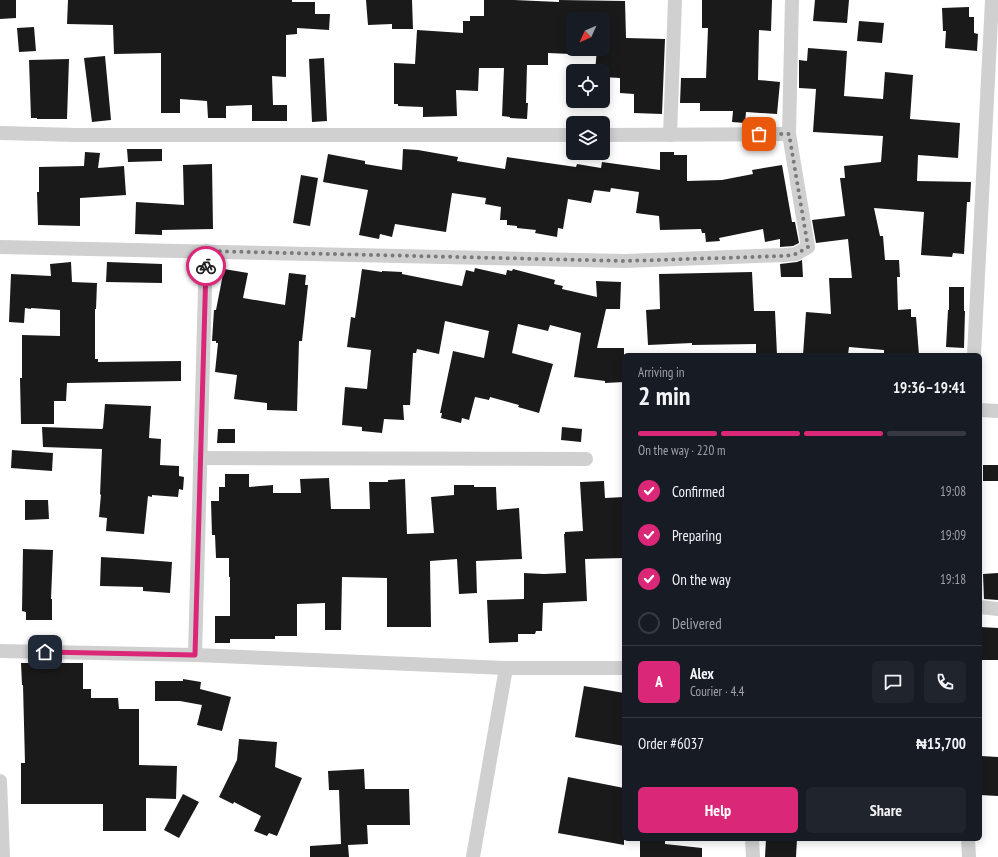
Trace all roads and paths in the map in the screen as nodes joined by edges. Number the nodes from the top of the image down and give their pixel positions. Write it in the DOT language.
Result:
graph roads {
  1 [pos="675,0"];
  2 [pos="792,0"];
  3 [pos="992,0"];
  4 [pos="0,133"];
  5 [pos="789,134"];
  6 [pos="566,135"];
  7 [pos="610,135"];
  8 [pos="670,135"];
  9 [pos="0,247"];
  10 [pos="206,251"];
  11 [pos="974,353"];
  12 [pos="982,410"];
  13 [pos="998,411"];
  14 [pos="200,458"];
  15 [pos="586,459"];
  16 [pos="982,607"];
  17 [pos="998,609"];
  18 [pos="0,651"];
  19 [pos="195,655"];
  20 [pos="506,668"];
  21 [pos="622,668"];
  22 [pos="0,781"];
  23 [pos="752,841"];
  24 [pos="968,841"];
  25 [pos="3,857"];
  26 [pos="473,857"];
  27 [pos="753,857"];
  28 [pos="968,857"];
  1 -- 8 [label="street"];
  2 -- 5 [label="street"];
  3 -- 11 [label="street"];
  4 -- 6 [label="street"];
  5 -- 8 [label="street"];
  5 -- 10 [label="street"];
  7 -- 8 [label="street"];
  9 -- 10 [label="street"];
  10 -- 14 [label="street"];
  12 -- 13 [label="street"];
  14 -- 15 [label="street"];
  14 -- 19 [label="street"];
  16 -- 17 [label="street"];
  18 -- 19 [label="street"];
  19 -- 20 [label="street"];
  20 -- 21 [label="street"];
  20 -- 26 [label="street"];
  22 -- 25 [label="street"];
  23 -- 27 [label="street"];
  24 -- 28 [label="street"];
}
